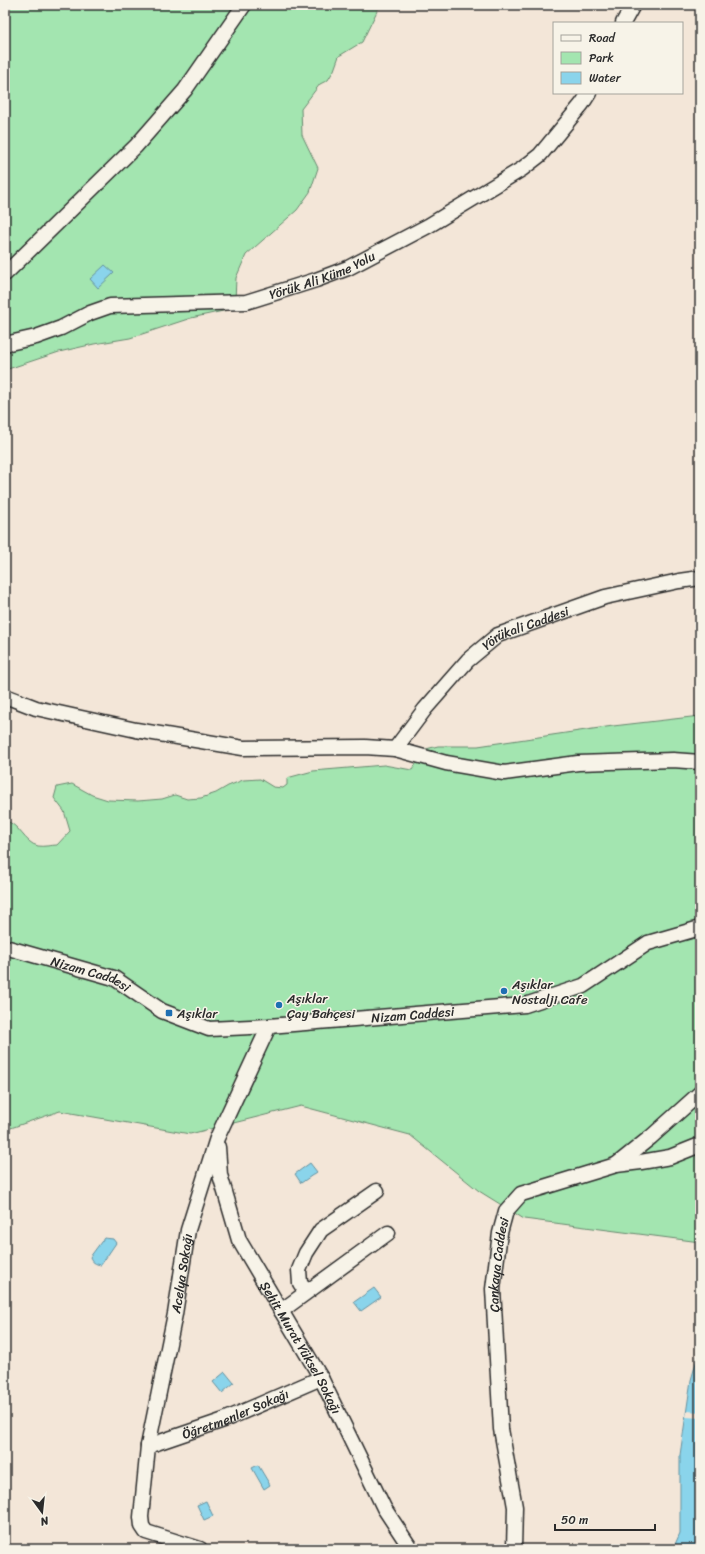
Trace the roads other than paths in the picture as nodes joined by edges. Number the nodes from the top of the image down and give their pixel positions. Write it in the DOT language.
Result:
graph roads {
  1 [pos="244,5"];
  2 [pos="633,5"];
  3 [pos="624,22"];
  4 [pos="588,94"];
  5 [pos="5,274"];
  6 [pos="5,344"];
  7 [pos="700,578"];
  8 [pos="5,696"];
  9 [pos="395,749"];
  10 [pos="700,762"];
  11 [pos="700,928"];
  12 [pos="5,947"];
  13 [pos="269,1026"];
  14 [pos="700,1093"];
  15 [pos="217,1138"];
  16 [pos="700,1145"];
  17 [pos="616,1165"];
  18 [pos="377,1191"];
  19 [pos="388,1233"];
  20 [pos="306,1292"];
  21 [pos="281,1310"];
  22 [pos="321,1378"];
  23 [pos="148,1446"];
  24 [pos="200,1549"];
  25 [pos="411,1549"];
  26 [pos="514,1549"];
  1 -- 5 [label="street"];
  2 -- 3 [label="street"];
  4 -- 6 [label="street, Yörük Ali Küme Yolu"];
  7 -- 9 [label="street, Yörükali Caddesi"];
  8 -- 9 [label="street"];
  9 -- 10 [label="street"];
  11 -- 13 [label="street, Nizam Caddesi"];
  12 -- 13 [label="street, Nizam Caddesi"];
  13 -- 15 [label="street, Acelya Sokağı"];
  14 -- 17 [label="street, Çankaya Caddesi"];
  15 -- 21 [label="street, Şehit Murat Yüksel Sokağı"];
  15 -- 23 [label="street, Acelya Sokağı"];
  16 -- 17 [label="street"];
  17 -- 26 [label="street, Çankaya Caddesi"];
  18 -- 20 [label="street"];
  19 -- 20 [label="street"];
  20 -- 21 [label="street"];
  21 -- 22 [label="street, Şehit Murat Yüksel Sokağı"];
  22 -- 23 [label="street, Öğretmenler Sokağı"];
  22 -- 25 [label="street, Şehit Murat Yüksel Sokağı"];
  23 -- 24 [label="street, Acelya Sokağı"];
}
